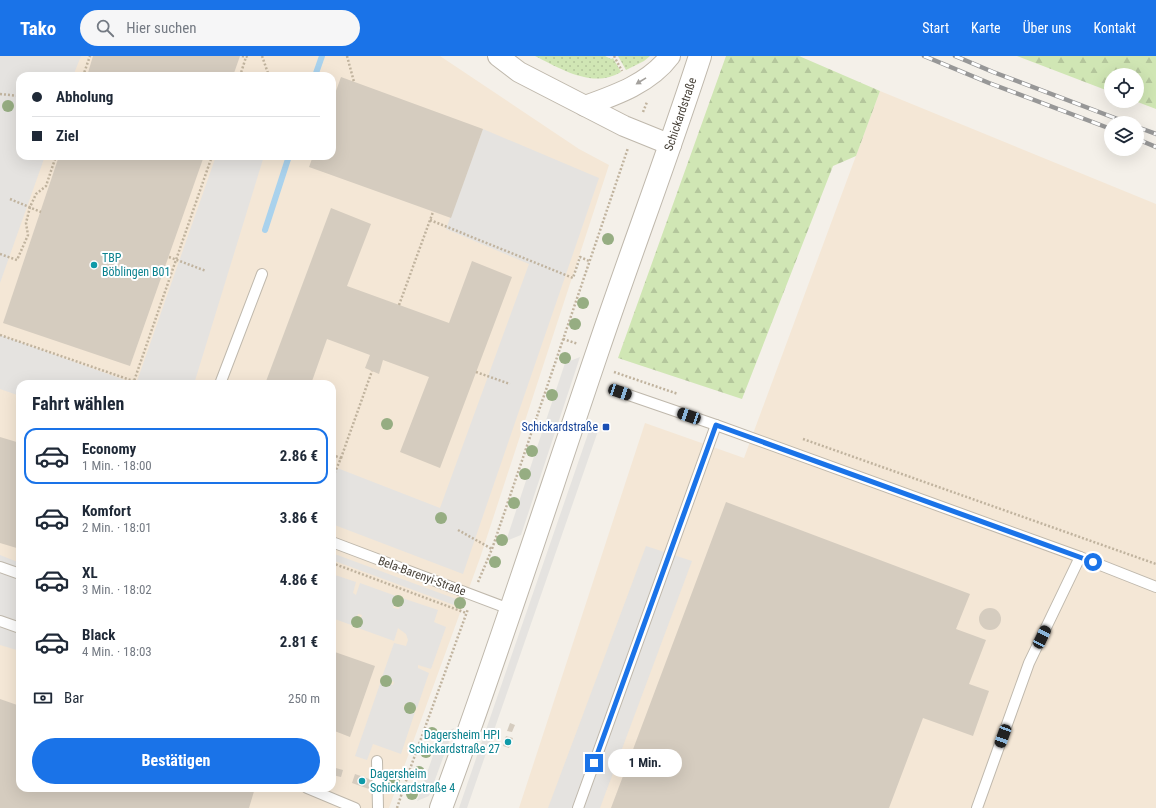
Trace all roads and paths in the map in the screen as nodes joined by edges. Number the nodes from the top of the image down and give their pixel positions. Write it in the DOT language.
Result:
graph roads {
  1 [pos="90,56"];
  2 [pos="242,56"];
  3 [pos="262,56"];
  4 [pos="347,56"];
  5 [pos="498,56"];
  6 [pos="670,56"];
  7 [pos="700,56"];
  8 [pos="247,57"];
  9 [pos="84,72"];
  10 [pos="241,72"];
  11 [pos="268,72"];
  12 [pos="642,80"];
  13 [pos="354,82"];
  14 [pos="0,94"];
  15 [pos="16,96"];
  16 [pos="585,106"];
  17 [pos="634,132"];
  18 [pos="671,144"];
  19 [pos="55,160"];
  20 [pos="211,160"];
  21 [pos="10,199"];
  22 [pos="30,208"];
  23 [pos="40,212"];
  24 [pos="433,212"];
  25 [pos="430,220"];
  26 [pos="0,254"];
  27 [pos="169,257"];
  28 [pos="176,260"];
  29 [pos="590,261"];
  30 [pos="206,271"];
  31 [pos="262,274"];
  32 [pos="399,305"];
  33 [pos="0,335"];
  34 [pos="372,371"];
  35 [pos="476,372"];
  36 [pos="614,372"];
  37 [pos="126,380"];
  38 [pos="135,380"];
  39 [pos="222,380"];
  40 [pos="510,384"];
  41 [pos="620,392"];
  42 [pos="679,394"];
  43 [pos="716,425"];
  44 [pos="798,437"];
  45 [pos="336,456"];
  46 [pos="341,458"];
  47 [pos="336,470"];
  48 [pos="458,530"];
  49 [pos="336,544"];
  50 [pos="492,549"];
  51 [pos="1080,557"];
  52 [pos="336,564"];
  53 [pos="1156,564"];
  54 [pos="0,567"];
  55 [pos="16,573"];
  56 [pos="1156,587"];
  57 [pos="473,595"];
  58 [pos="512,610"];
  59 [pos="466,613"];
  60 [pos="0,621"];
  61 [pos="16,627"];
  62 [pos="377,761"];
  63 [pos="317,792"];
  64 [pos="355,808"];
  65 [pos="378,808"];
  66 [pos="397,808"];
  67 [pos="441,808"];
  68 [pos="578,808"];
  69 [pos="977,808"];
  1 -- 9 [label="path"];
  2 -- 8 [label="path"];
  3 -- 11 [label="path"];
  4 -- 13 [label="path"];
  5 -- 16 [label="street"];
  6 -- 12 [label="street"];
  7 -- 18 [label="street, Schickardstraße"];
  8 -- 10 [label="path"];
  12 -- 16 [label="street, one-way"];
  12 -- 17 [label="path"];
  14 -- 15 [label="path"];
  16 -- 17 [label="street"];
  17 -- 18 [label="street"];
  17 -- 29 [label="path"];
  18 -- 58 [label="street, Schickardstraße"];
  19 -- 22 [label="path"];
  20 -- 28 [label="path"];
  21 -- 22 [label="path"];
  22 -- 23 [label="path"];
  22 -- 26 [label="path"];
  24 -- 25 [label="path"];
  25 -- 29 [label="path"];
  25 -- 32 [label="path"];
  27 -- 28 [label="path"];
  28 -- 30 [label="path"];
  28 -- 38 [label="path"];
  29 -- 50 [label="path"];
  31 -- 39 [label="lane"];
  33 -- 37 [label="path"];
  34 -- 46 [label="path"];
  35 -- 40 [label="path"];
  36 -- 42 [label="path"];
  41 -- 43 [label="lane"];
  43 -- 51 [label="lane"];
  43 -- 68 [label="lane"];
  44 -- 53 [label="path"];
  45 -- 46 [label="path"];
  46 -- 47 [label="path"];
  48 -- 50 [label="path"];
  49 -- 57 [label="lane, Bela-Barenyi-Straße"];
  50 -- 57 [label="path"];
  51 -- 56 [label="lane"];
  51 -- 69 [label="lane"];
  52 -- 59 [label="path"];
  54 -- 55 [label="lane"];
  57 -- 58 [label="lane, Bela-Barenyi-Straße"];
  57 -- 59 [label="path"];
  58 -- 67 [label="street, Schickardstraße"];
  59 -- 66 [label="path"];
  60 -- 61 [label="lane"];
  62 -- 65 [label="lane"];
  63 -- 64 [label="lane"];
}
